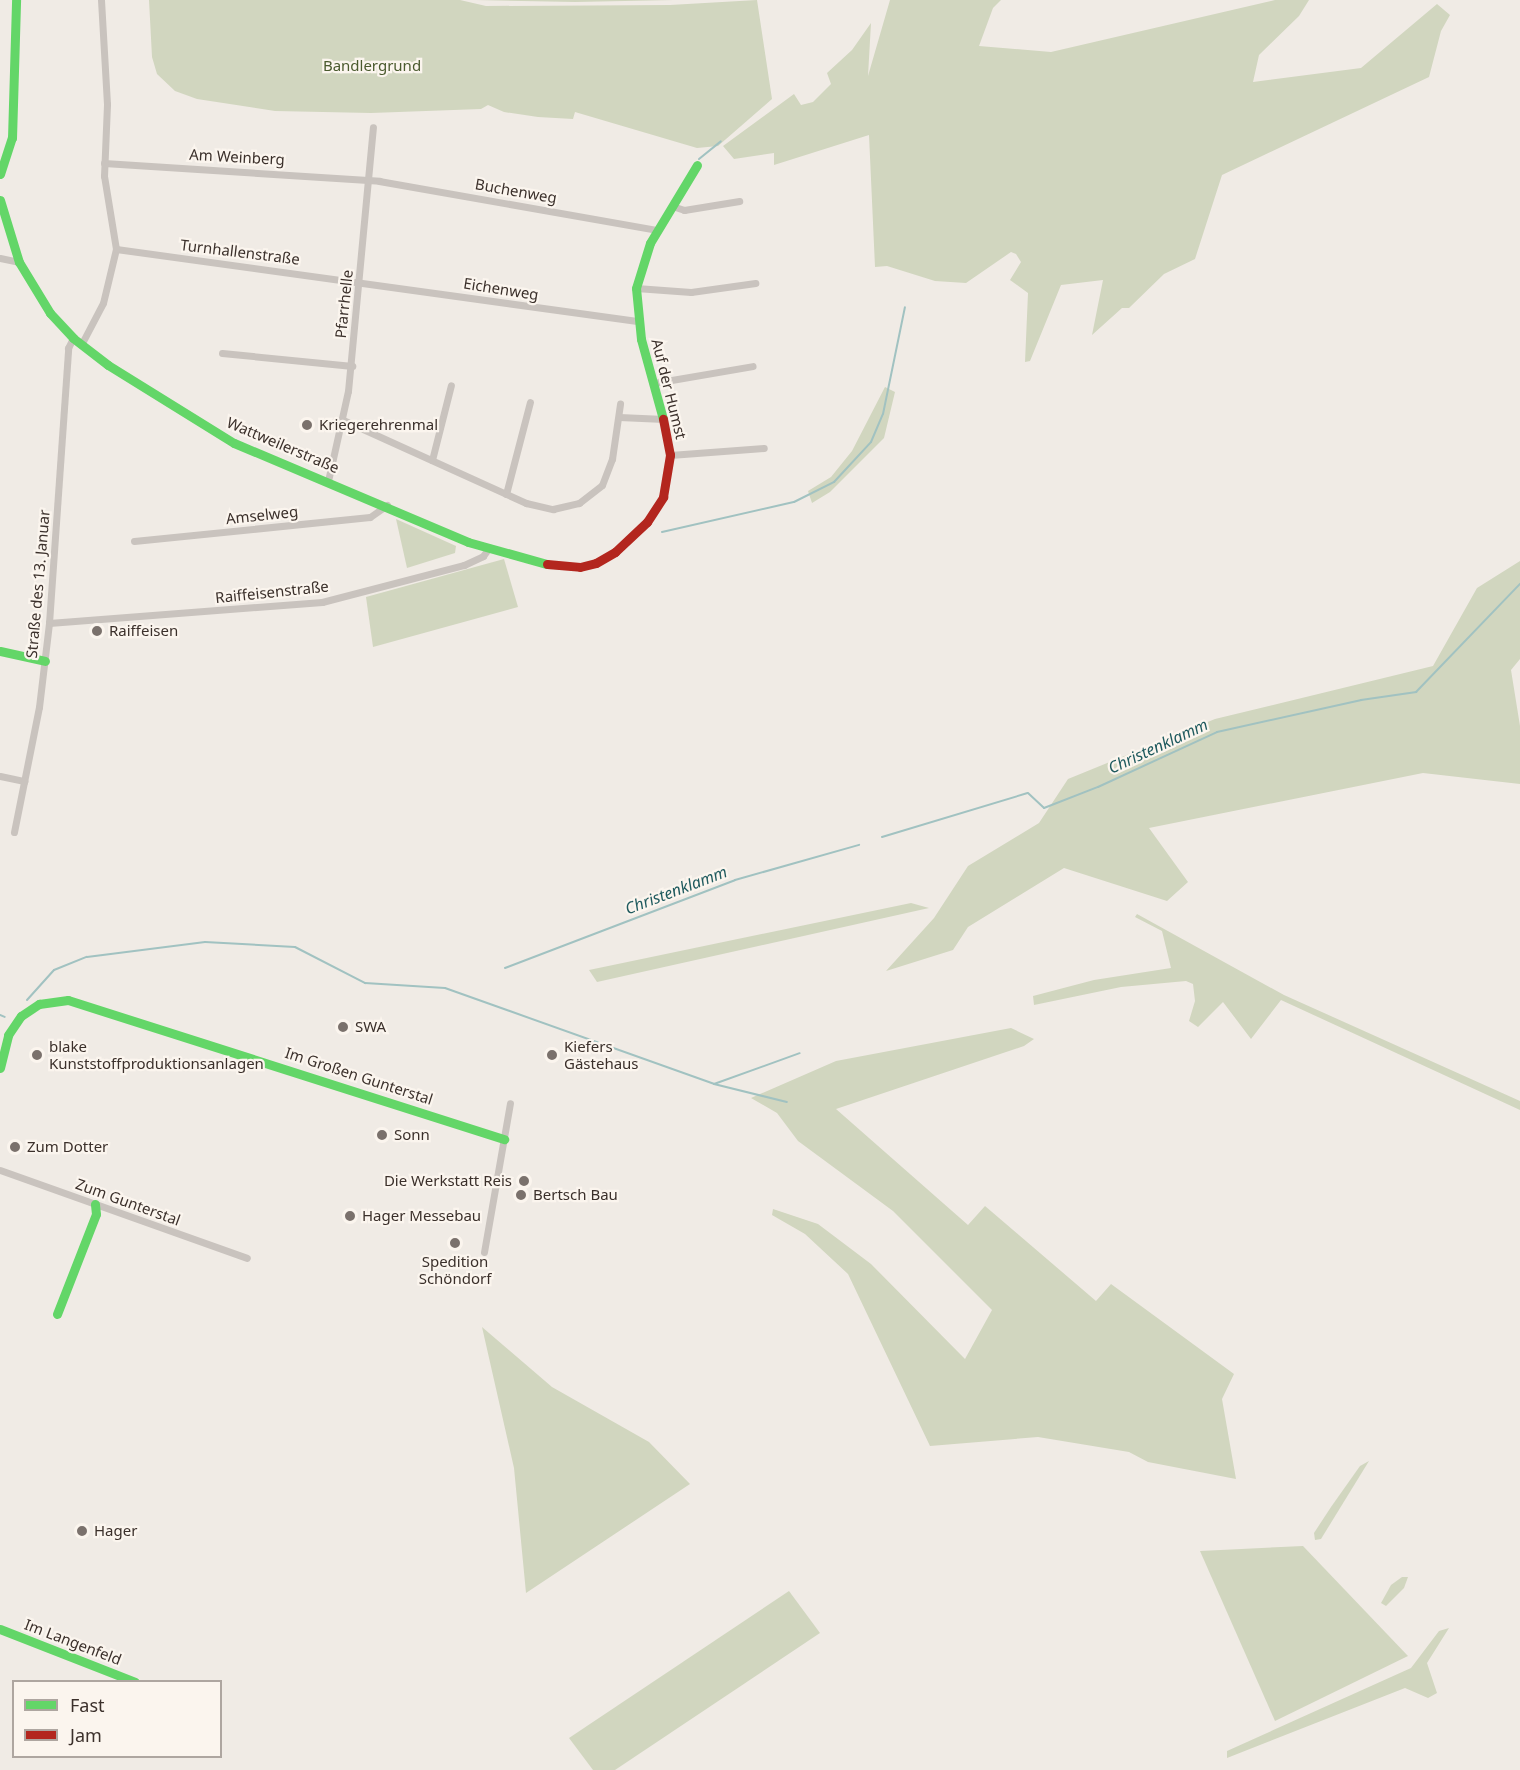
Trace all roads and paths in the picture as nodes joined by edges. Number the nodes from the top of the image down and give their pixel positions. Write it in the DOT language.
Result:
graph roads {
  1 [pos="16,0"];
  2 [pos="100,0"];
  3 [pos="374,127"];
  4 [pos="104,163"];
  5 [pos="697,165"];
  6 [pos="0,174"];
  7 [pos="369,180"];
  8 [pos="0,200"];
  9 [pos="739,201"];
  10 [pos="672,206"];
  11 [pos="658,230"];
  12 [pos="116,249"];
  13 [pos="0,258"];
  14 [pos="19,262"];
  15 [pos="360,281"];
  16 [pos="754,283"];
  17 [pos="636,288"];
  18 [pos="637,321"];
  19 [pos="73,338"];
  20 [pos="81,345"];
  21 [pos="222,353"];
  22 [pos="352,366"];
  23 [pos="753,366"];
  24 [pos="654,383"];
  25 [pos="451,385"];
  26 [pos="530,402"];
  27 [pos="620,404"];
  28 [pos="619,417"];
  29 [pos="664,419"];
  30 [pos="343,420"];
  31 [pos="764,448"];
  32 [pos="670,455"];
  33 [pos="432,460"];
  34 [pos="328,481"];
  35 [pos="506,494"];
  36 [pos="387,505"];
  37 [pos="134,542"];
  38 [pos="488,549"];
  39 [pos="518,558"];
  40 [pos="49,623"];
  41 [pos="0,651"];
  42 [pos="45,661"];
  43 [pos="0,776"];
  44 [pos="24,782"];
  45 [pos="14,832"];
  46 [pos="0,1068"];
  47 [pos="510,1103"];
  48 [pos="504,1139"];
  49 [pos="0,1170"];
  50 [pos="95,1204"];
  51 [pos="484,1252"];
  52 [pos="247,1258"];
  53 [pos="57,1314"];
  54 [pos="0,1629"];
  55 [pos="130,1680"];
  1 -- 6 [label="street"];
  2 -- 4 [label="street"];
  3 -- 7 [label="street, Pfarrhelle"];
  4 -- 7 [label="street, Am Weinberg"];
  4 -- 12 [label="street"];
  5 -- 10 [label="street, Auf der Humst"];
  7 -- 11 [label="street, Buchenweg"];
  7 -- 15 [label="street, Pfarrhelle"];
  8 -- 14 [label="street, Wattweilerstraße"];
  9 -- 10 [label="street"];
  10 -- 11 [label="street, Auf der Humst"];
  11 -- 17 [label="street, Auf der Humst"];
  12 -- 15 [label="street, Turnhallenstraße"];
  12 -- 20 [label="street"];
  13 -- 14 [label="street"];
  14 -- 19 [label="street, Wattweilerstraße"];
  15 -- 18 [label="street, Eichenweg"];
  15 -- 22 [label="street, Pfarrhelle"];
  16 -- 17 [label="street"];
  17 -- 18 [label="street, Auf der Humst"];
  18 -- 24 [label="street, Auf der Humst"];
  19 -- 20 [label="street, Wattweilerstraße"];
  19 -- 40 [label="street, Straße des 13. Januar"];
  20 -- 34 [label="street, Wattweilerstraße"];
  21 -- 22 [label="street"];
  22 -- 30 [label="street, Pfarrhelle"];
  23 -- 24 [label="street"];
  24 -- 29 [label="street, Auf der Humst"];
  25 -- 33 [label="street"];
  26 -- 35 [label="street"];
  27 -- 28 [label="street"];
  28 -- 29 [label="street"];
  28 -- 35 [label="street"];
  29 -- 32 [label="street, Auf der Humst"];
  30 -- 33 [label="street"];
  30 -- 34 [label="street, Pfarrhelle"];
  31 -- 32 [label="street"];
  32 -- 39 [label="street, Auf der Humst"];
  33 -- 35 [label="street"];
  34 -- 36 [label="street, Wattweilerstraße"];
  36 -- 37 [label="street, Amselweg"];
  36 -- 38 [label="street, Wattweilerstraße"];
  38 -- 39 [label="street, Wattweilerstraße"];
  38 -- 40 [label="street, Raiffeisenstraße"];
  40 -- 42 [label="street, Straße des 13. Januar"];
  41 -- 42 [label="street"];
  42 -- 44 [label="street, Straße des 13. Januar"];
  43 -- 44 [label="street"];
  44 -- 45 [label="street, Straße des 13. Januar"];
  46 -- 48 [label="street, Im Großen Gunterstal"];
  47 -- 48 [label="street"];
  48 -- 51 [label="street"];
  49 -- 50 [label="street, Zum Gunterstal"];
  50 -- 52 [label="street, Zum Gunterstal"];
  50 -- 53 [label="street"];
  54 -- 55 [label="street, Im Langenfeld"];
}
